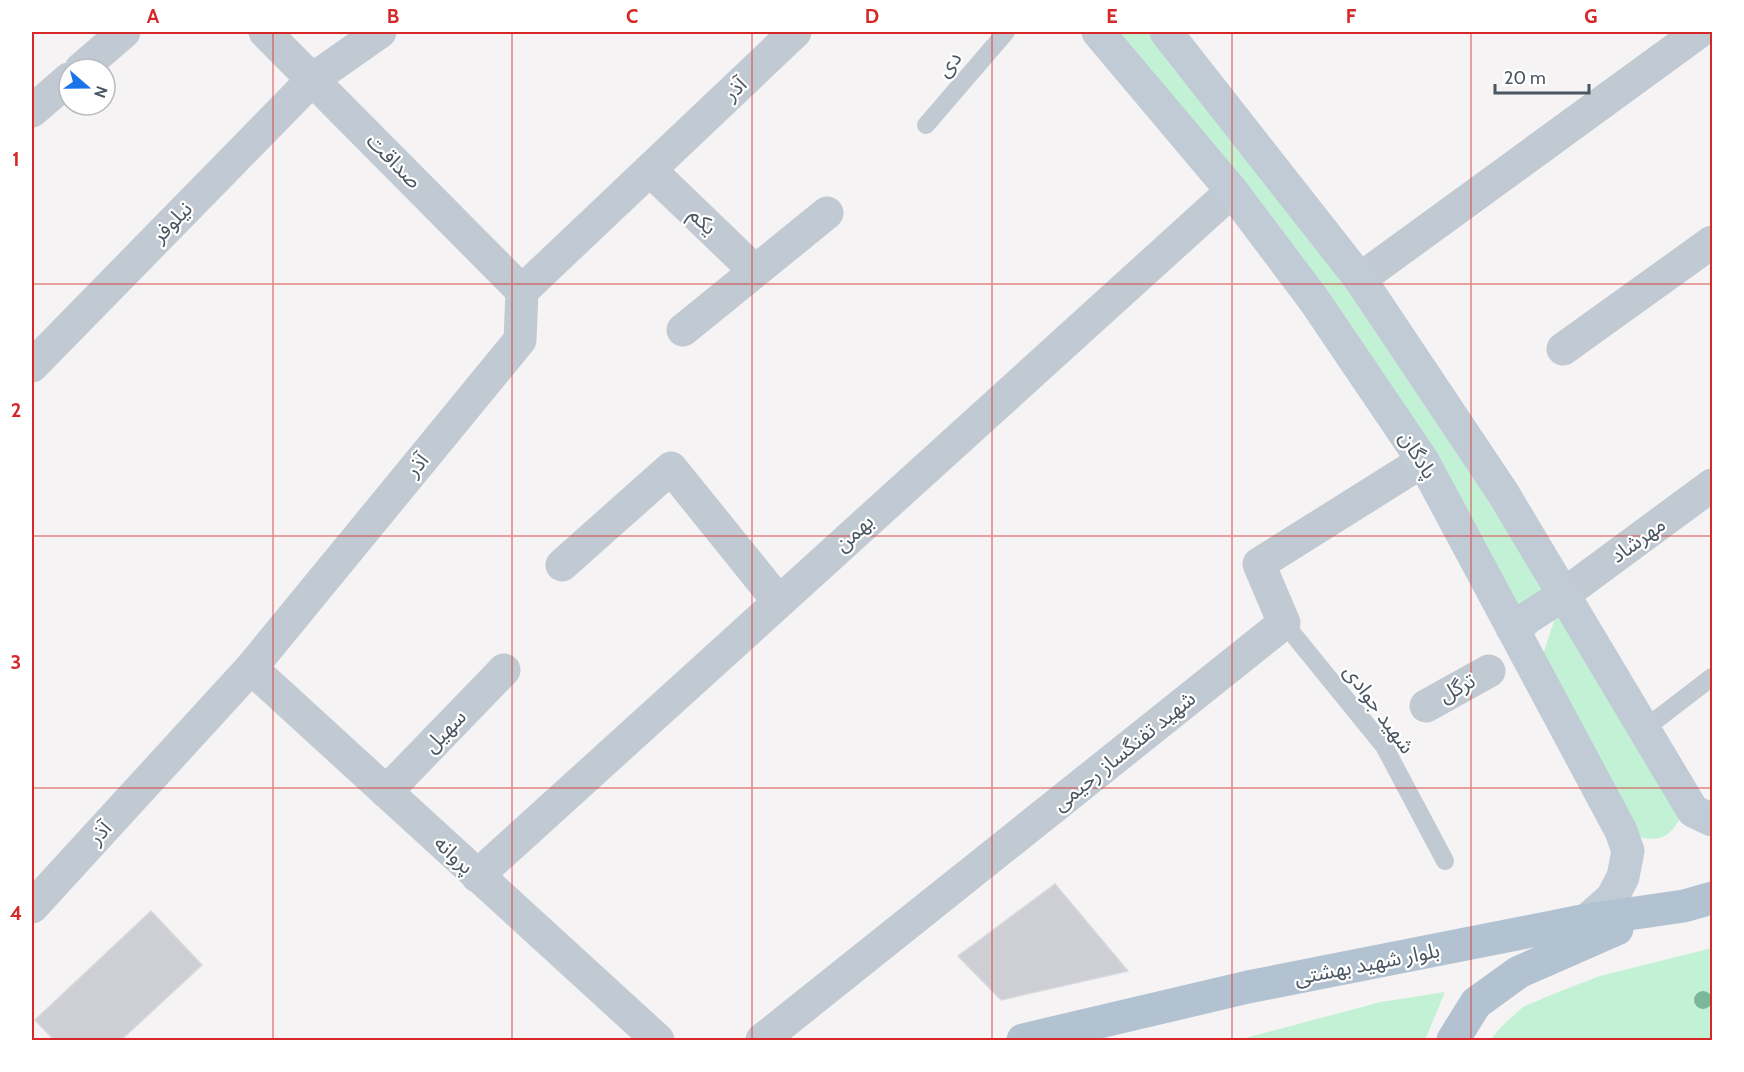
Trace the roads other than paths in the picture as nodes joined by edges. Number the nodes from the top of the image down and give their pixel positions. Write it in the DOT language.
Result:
graph roads {
  1 [pos="124,32"];
  2 [pos="265,32"];
  3 [pos="380,32"];
  4 [pos="795,32"];
  5 [pos="1006,32"];
  6 [pos="1098,32"];
  7 [pos="1166,32"];
  8 [pos="1699,32"];
  9 [pos="95,57"];
  10 [pos="313,79"];
  11 [pos="57,89"];
  12 [pos="32,111"];
  13 [pos="926,125"];
  14 [pos="650,170"];
  15 [pos="1232,191"];
  16 [pos="827,213"];
  17 [pos="1713,242"];
  18 [pos="755,272"];
  19 [pos="1360,279"];
  20 [pos="522,291"];
  21 [pos="683,330"];
  22 [pos="1563,350"];
  23 [pos="32,366"];
  24 [pos="1423,461"];
  25 [pos="1713,485"];
  26 [pos="562,566"];
  27 [pos="1563,595"];
  28 [pos="779,602"];
  29 [pos="1284,623"];
  30 [pos="1512,628"];
  31 [pos="251,668"];
  32 [pos="504,670"];
  33 [pos="1489,670"];
  34 [pos="1713,676"];
  35 [pos="1426,706"];
  36 [pos="1643,730"];
  37 [pos="386,792"];
  38 [pos="1713,820"];
  39 [pos="1445,861"];
  40 [pos="477,876"];
  41 [pos="1698,902"];
  42 [pos="32,907"];
  43 [pos="1587,920"];
  44 [pos="1024,1040"];
  45 [pos="658,1041"];
  46 [pos="762,1041"];
  47 [pos="1453,1041"];
  1 -- 9 [label="street"];
  2 -- 10 [label="street, صداقت"];
  3 -- 10 [label="street, نیلوفر"];
  4 -- 14 [label="street, آذر"];
  5 -- 13 [label="lane, دی"];
  6 -- 15 [label="main road, پادگان"];
  7 -- 19 [label="main road"];
  8 -- 19 [label="street"];
  10 -- 20 [label="street, صداقت"];
  10 -- 23 [label="street, نیلوفر"];
  11 -- 12 [label="street"];
  14 -- 18 [label="street, یکم"];
  14 -- 20 [label="street, آذر"];
  15 -- 24 [label="main road, پادگان"];
  15 -- 28 [label="street, بهمن"];
  16 -- 18 [label="street"];
  17 -- 22 [label="street"];
  18 -- 21 [label="street"];
  19 -- 27 [label="main road"];
  20 -- 31 [label="street, آذر"];
  24 -- 29 [label="street"];
  24 -- 30 [label="main road, پادگان"];
  25 -- 27 [label="street, مهرشاد"];
  26 -- 28 [label="street"];
  27 -- 30 [label="main road"];
  27 -- 36 [label="main road"];
  28 -- 40 [label="street, بهمن"];
  29 -- 39 [label="lane, شهید جوادی"];
  29 -- 46 [label="street, شهید تفنگساز رحیمی"];
  30 -- 43 [label="main road, پادگان"];
  31 -- 37 [label="street, پروانه"];
  31 -- 42 [label="street, آذر"];
  32 -- 37 [label="street, سهیل"];
  33 -- 35 [label="street, ترگل"];
  34 -- 36 [label="lane"];
  36 -- 38 [label="main road"];
  37 -- 40 [label="street, پروانه"];
  40 -- 45 [label="street, پروانه"];
  41 -- 43 [label="main road, بلوار شهید بهشتی"];
  41 -- 47 [label="main road"];
  43 -- 44 [label="main road, بلوار شهید بهشتی"];
}
